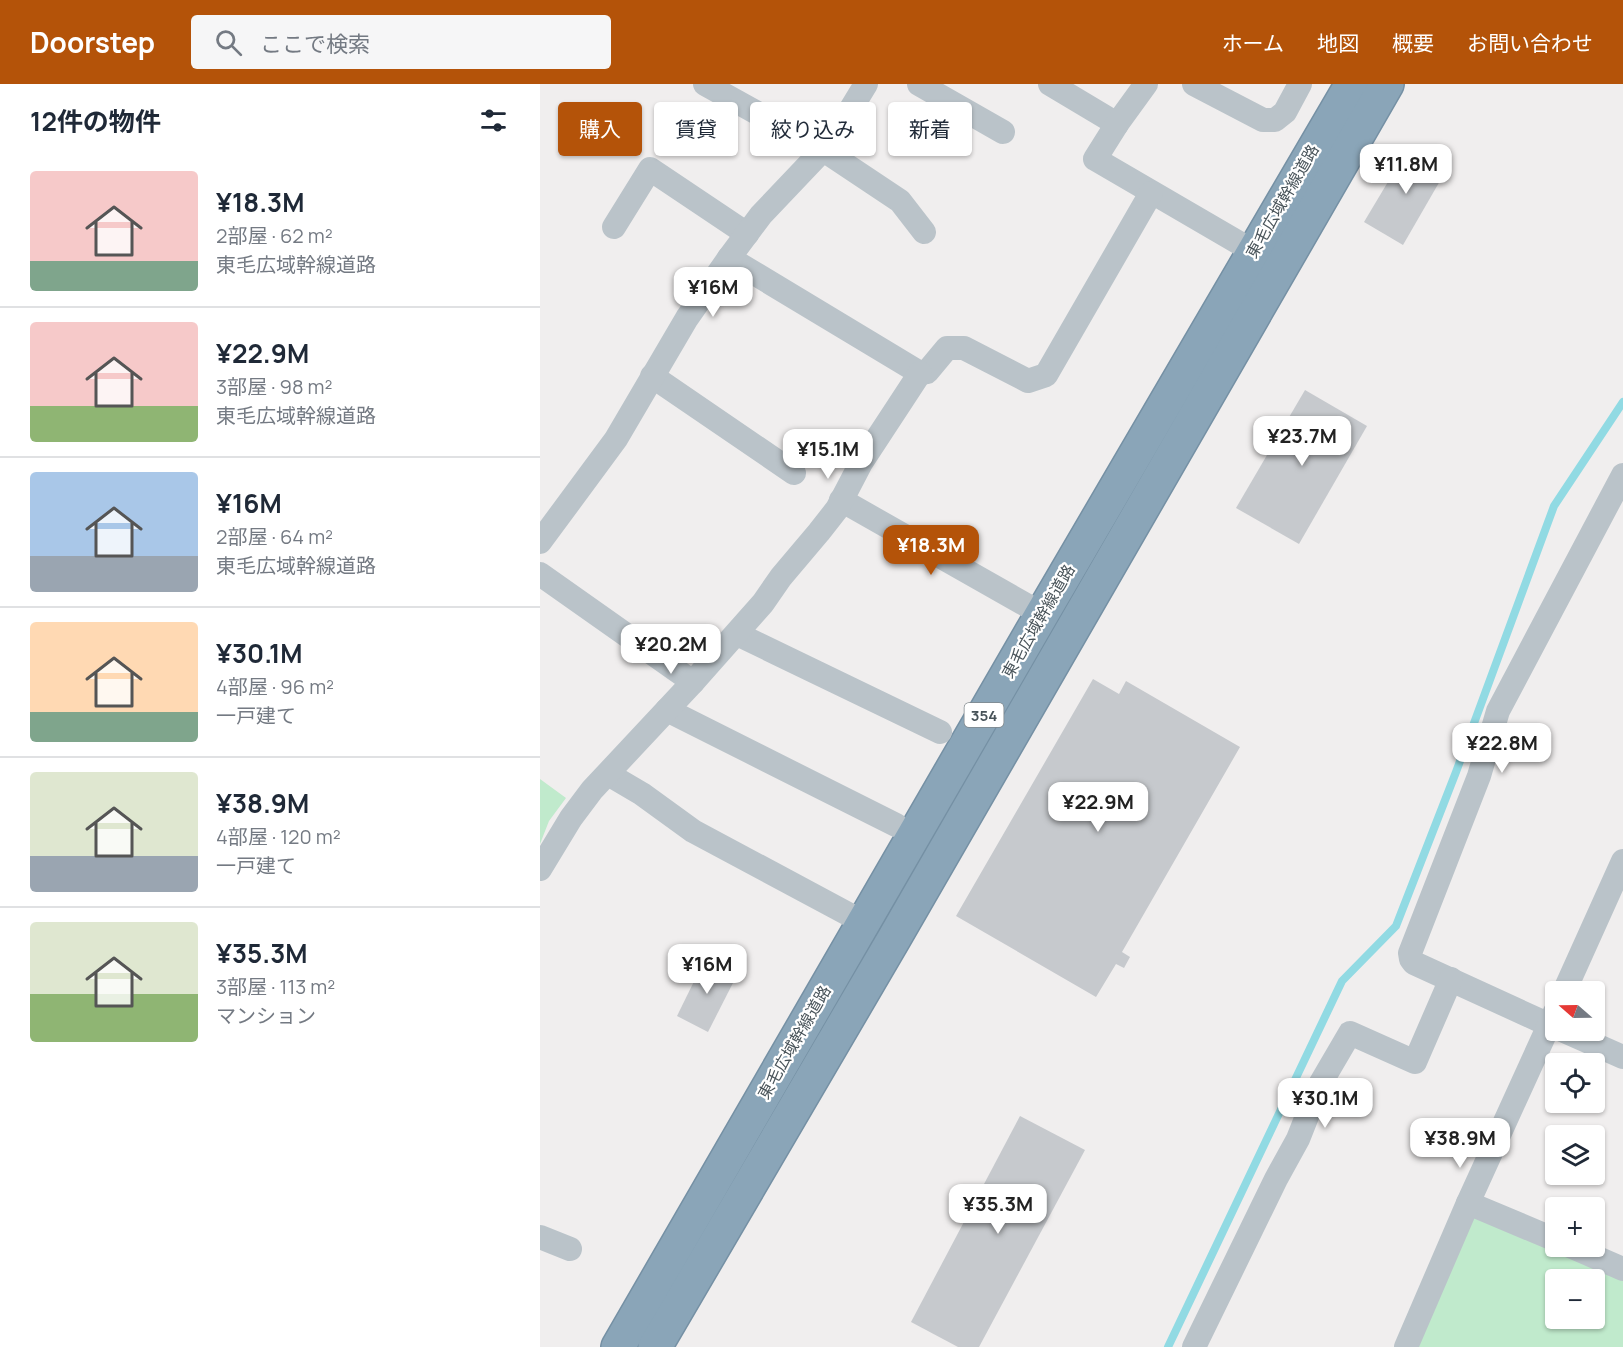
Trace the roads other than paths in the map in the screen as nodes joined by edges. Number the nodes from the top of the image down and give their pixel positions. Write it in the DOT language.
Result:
graph roads {
  1 [pos="705,84"];
  2 [pos="866,84"];
  3 [pos="919,84"];
  4 [pos="1050,84"];
  5 [pos="1146,84"];
  6 [pos="1194,84"];
  7 [pos="1300,84"];
  8 [pos="1352,84"];
  9 [pos="1388,84"];
  10 [pos="855,102"];
  11 [pos="750,109"];
  12 [pos="1117,124"];
  13 [pos="1003,132"];
  14 [pos="816,156"];
  15 [pos="832,156"];
  16 [pos="1151,193"];
  17 [pos="614,227"];
  18 [pos="924,232"];
  19 [pos="747,234"];
  20 [pos="1253,251"];
  21 [pos="729,258"];
  22 [pos="920,373"];
  23 [pos="652,376"];
  24 [pos="794,473"];
  25 [pos="1623,475"];
  26 [pos="841,500"];
  27 [pos="540,542"];
  28 [pos="540,574"];
  29 [pos="1042,614"];
  30 [pos="737,633"];
  31 [pos="693,682"];
  32 [pos="667,710"];
  33 [pos="940,732"];
  34 [pos="608,774"];
  35 [pos="896,825"];
  36 [pos="1623,861"];
  37 [pos="540,869"];
  38 [pos="863,922"];
  39 [pos="1451,979"];
  40 [pos="1569,981"];
  41 [pos="1545,1019"];
  42 [pos="1546,1041"];
  43 [pos="1591,1041"];
  44 [pos="1623,1057"];
  45 [pos="1468,1203"];
  46 [pos="1545,1235"];
  47 [pos="540,1237"];
  48 [pos="570,1249"];
  49 [pos="1595,1257"];
  50 [pos="1623,1269"];
  51 [pos="618,1347"];
  52 [pos="655,1347"];
  53 [pos="1194,1347"];
  54 [pos="1406,1347"];
  1 -- 11 [label="street"];
  2 -- 10 [label="street"];
  3 -- 13 [label="street"];
  4 -- 12 [label="street"];
  5 -- 12 [label="street"];
  6 -- 7 [label="street"];
  8 -- 20 [label="highway, 東毛広域幹線道路 / 354"];
  9 -- 52 [label="highway, 東毛広域幹線道路 / 354"];
  12 -- 16 [label="street"];
  14 -- 19 [label="street"];
  15 -- 18 [label="street"];
  16 -- 20 [label="street"];
  16 -- 22 [label="street"];
  17 -- 19 [label="street"];
  19 -- 21 [label="street"];
  20 -- 29 [label="highway, 東毛広域幹線道路 / 354"];
  21 -- 22 [label="street"];
  21 -- 23 [label="street"];
  22 -- 26 [label="street"];
  23 -- 24 [label="street"];
  23 -- 27 [label="street"];
  25 -- 39 [label="street"];
  26 -- 29 [label="street"];
  26 -- 30 [label="street"];
  28 -- 31 [label="street"];
  29 -- 38 [label="highway, 東毛広域幹線道路 / 354"];
  30 -- 31 [label="street"];
  30 -- 33 [label="street"];
  31 -- 32 [label="street"];
  32 -- 34 [label="street"];
  32 -- 35 [label="street"];
  34 -- 37 [label="street"];
  34 -- 38 [label="street"];
  36 -- 40 [label="street"];
  38 -- 51 [label="highway, 東毛広域幹線道路 / 354"];
  39 -- 41 [label="street"];
  39 -- 53 [label="street"];
  42 -- 45 [label="street"];
  43 -- 44 [label="street"];
  45 -- 46 [label="street"];
  45 -- 54 [label="street"];
  47 -- 48 [label="street"];
  49 -- 50 [label="street"];
}
